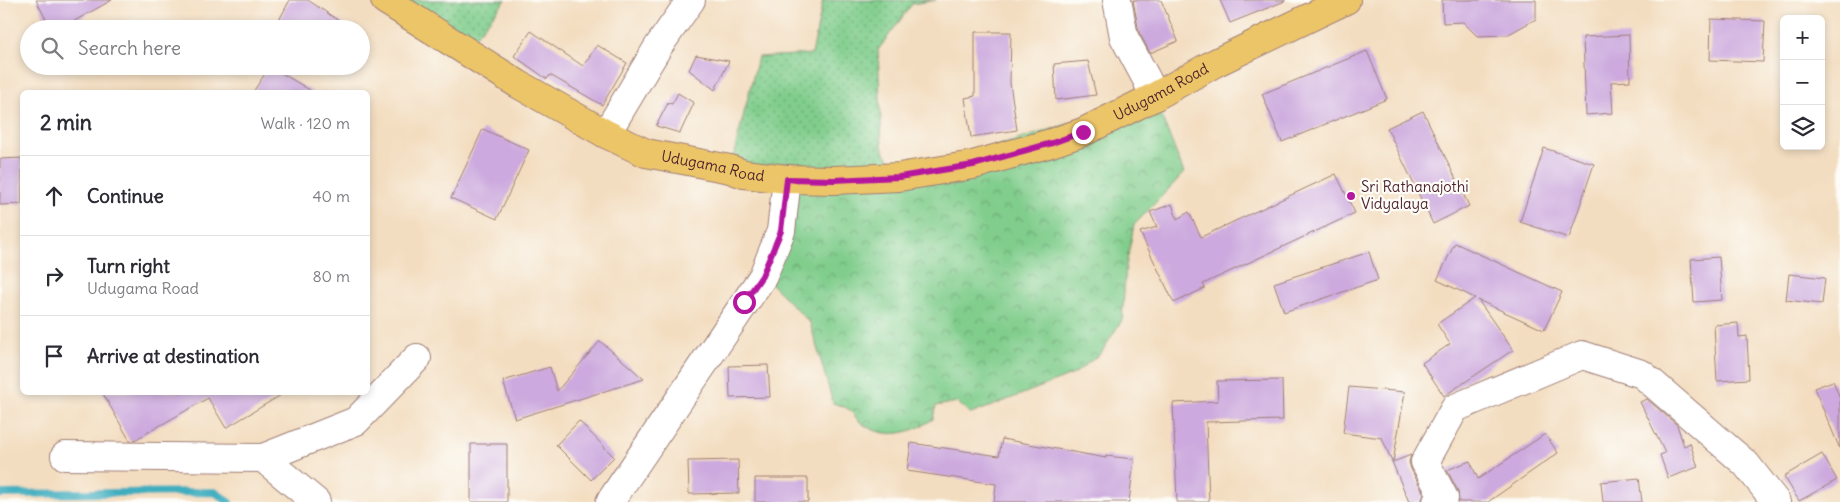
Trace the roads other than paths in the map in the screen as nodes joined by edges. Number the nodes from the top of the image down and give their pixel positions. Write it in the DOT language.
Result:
graph roads {
  1 [pos="385,0"];
  2 [pos="691,0"];
  3 [pos="1117,0"];
  4 [pos="1346,0"];
  5 [pos="1154,97"];
  6 [pos="606,134"];
  7 [pos="787,179"];
  8 [pos="417,358"];
  9 [pos="65,456"];
  10 [pos="263,458"];
  11 [pos="316,502"];
  12 [pos="610,502"];
  13 [pos="1437,502"];
  14 [pos="1776,502"];
  1 -- 6 [label="main road, Udugama Road"];
  2 -- 6 [label="street"];
  3 -- 5 [label="street"];
  4 -- 5 [label="main road, Udugama Road"];
  5 -- 7 [label="main road, Udugama Road"];
  6 -- 7 [label="main road, Udugama Road"];
  7 -- 12 [label="street"];
  8 -- 10 [label="street"];
  9 -- 10 [label="street"];
  10 -- 11 [label="street"];
  13 -- 14 [label="street"];
}
